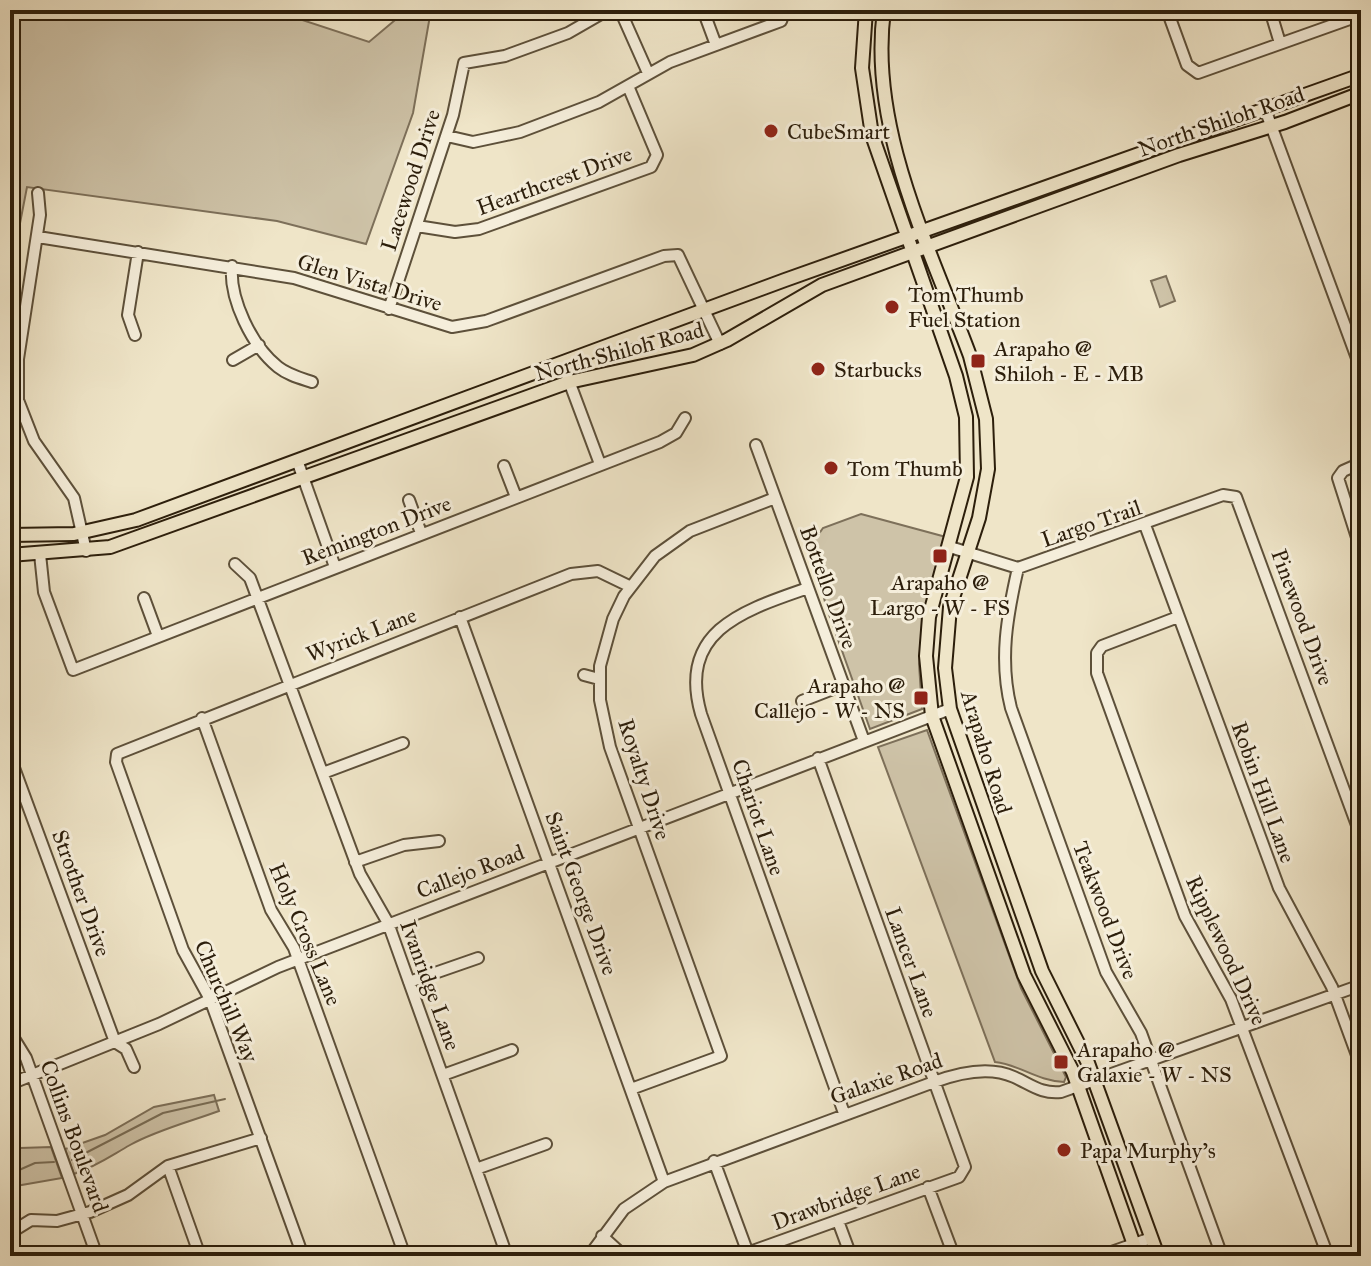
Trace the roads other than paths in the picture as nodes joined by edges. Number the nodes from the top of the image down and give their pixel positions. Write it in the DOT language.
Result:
graph roads {
  1 [pos="608,10"];
  2 [pos="620,10"];
  3 [pos="703,10"];
  4 [pos="866,10"];
  5 [pos="884,10"];
  6 [pos="1167,10"];
  7 [pos="1270,10"];
  8 [pos="785,14"];
  9 [pos="1361,15"];
  10 [pos="1280,43"];
  11 [pos="716,45"];
  12 [pos="862,61"];
  13 [pos="880,61"];
  14 [pos="648,73"];
  15 [pos="1361,75"];
  16 [pos="628,86"];
  17 [pos="1361,93"];
  18 [pos="1265,109"];
  19 [pos="1271,127"];
  20 [pos="447,136"];
  21 [pos="1102,166"];
  22 [pos="1108,181"];
  23 [pos="38,193"];
  24 [pos="996,205"];
  25 [pos="1002,220"];
  26 [pos="417,226"];
  27 [pos="924,230"];
  28 [pos="907,236"];
  29 [pos="38,237"];
  30 [pos="930,246"];
  31 [pos="138,252"];
  32 [pos="913,252"];
  33 [pos="232,266"];
  34 [pos="811,271"];
  35 [pos="798,298"];
  36 [pos="389,309"];
  37 [pos="703,313"];
  38 [pos="135,335"];
  39 [pos="720,344"];
  40 [pos="1357,344"];
  41 [pos="259,345"];
  42 [pos="233,360"];
  43 [pos="563,365"];
  44 [pos="1361,369"];
  45 [pos="312,382"];
  46 [pos="569,382"];
  47 [pos="685,418"];
  48 [pos="986,419"];
  49 [pos="966,421"];
  50 [pos="756,445"];
  51 [pos="297,460"];
  52 [pos="1361,463"];
  53 [pos="600,464"];
  54 [pos="504,466"];
  55 [pos="302,478"];
  56 [pos="516,497"];
  57 [pos="775,498"];
  58 [pos="409,500"];
  59 [pos="1241,502"];
  60 [pos="1145,525"];
  61 [pos="83,533"];
  62 [pos="421,533"];
  63 [pos="10,535"];
  64 [pos="950,547"];
  65 [pos="1361,550"];
  66 [pos="86,551"];
  67 [pos="967,552"];
  68 [pos="40,554"];
  69 [pos="10,555"];
  70 [pos="235,564"];
  71 [pos="335,567"];
  72 [pos="1018,568"];
  73 [pos="629,586"];
  74 [pos="808,588"];
  75 [pos="144,598"];
  76 [pos="258,598"];
  77 [pos="460,617"];
  78 [pos="1178,617"];
  79 [pos="158,636"];
  80 [pos="584,675"];
  81 [pos="599,679"];
  82 [pos="290,684"];
  83 [pos="843,685"];
  84 [pos="802,701"];
  85 [pos="950,709"];
  86 [pos="932,716"];
  87 [pos="202,718"];
  88 [pos="864,741"];
  89 [pos="403,743"];
  90 [pos="10,757"];
  91 [pos="818,758"];
  92 [pos="116,762"];
  93 [pos="323,773"];
  94 [pos="729,793"];
  95 [pos="639,827"];
  96 [pos="1361,836"];
  97 [pos="439,841"];
  98 [pos="549,861"];
  99 [pos="355,862"];
  100 [pos="388,923"];
  101 [pos="478,958"];
  102 [pos="298,959"];
  103 [pos="409,982"];
  104 [pos="1361,985"];
  105 [pos="1335,995"];
  106 [pos="210,999"];
  107 [pos="1243,1028"];
  108 [pos="10,1032"];
  109 [pos="115,1042"];
  110 [pos="512,1050"];
  111 [pos="1151,1061"];
  112 [pos="1361,1066"];
  113 [pos="134,1067"];
  114 [pos="32,1075"];
  115 [pos="443,1075"];
  116 [pos="1095,1081"];
  117 [pos="934,1082"];
  118 [pos="10,1084"];
  119 [pos="1078,1087"];
  120 [pos="631,1089"];
  121 [pos="844,1113"];
  122 [pos="261,1138"];
  123 [pos="546,1144"];
  124 [pos="714,1161"];
  125 [pos="168,1166"];
  126 [pos="476,1169"];
  127 [pos="959,1177"];
  128 [pos="664,1182"];
  129 [pos="928,1187"];
  130 [pos="82,1214"];
  131 [pos="838,1221"];
  132 [pos="10,1233"];
  133 [pos="602,1236"];
  134 [pos="1151,1238"];
  135 [pos="1135,1250"];
  136 [pos="748,1254"];
  137 [pos="97,1256"];
  138 [pos="200,1256"];
  139 [pos="303,1256"];
  140 [pos="405,1256"];
  141 [pos="507,1256"];
  142 [pos="589,1256"];
  143 [pos="624,1256"];
  144 [pos="851,1256"];
  145 [pos="954,1256"];
  146 [pos="1100,1256"];
  147 [pos="1158,1256"];
  148 [pos="1222,1256"];
  149 [pos="1328,1256"];
  1 -- 20 [label="street, Lacewood Drive"];
  2 -- 14 [label="street"];
  3 -- 11 [label="street"];
  4 -- 12 [label="main road, Arapaho Road"];
  5 -- 13 [label="main road, Arapaho Road"];
  6 -- 10 [label="street"];
  7 -- 10 [label="street"];
  8 -- 11 [label="street"];
  9 -- 10 [label="street"];
  11 -- 14 [label="street"];
  12 -- 13 [label="main road"];
  12 -- 28 [label="main road, Arapaho Road"];
  13 -- 27 [label="main road, Arapaho Road"];
  14 -- 16 [label="street"];
  15 -- 18 [label="main road, North Shiloh Road"];
  16 -- 20 [label="street"];
  16 -- 26 [label="street, Hearthcrest Drive"];
  17 -- 19 [label="main road, North Shiloh Road"];
  18 -- 19 [label="street"];
  18 -- 21 [label="main road, North Shiloh Road"];
  19 -- 22 [label="main road, North Shiloh Road"];
  19 -- 40 [label="street"];
  20 -- 26 [label="street, Lacewood Drive"];
  21 -- 22 [label="main road"];
  21 -- 24 [label="main road, North Shiloh Road"];
  22 -- 25 [label="main road, North Shiloh Road"];
  23 -- 29 [label="street"];
  24 -- 25 [label="main road"];
  24 -- 27 [label="main road, North Shiloh Road"];
  25 -- 30 [label="main road, North Shiloh Road"];
  26 -- 36 [label="street, Lacewood Drive"];
  27 -- 28 [label="main road, North Shiloh Road"];
  27 -- 30 [label="main road, Arapaho Road"];
  28 -- 32 [label="main road, Arapaho Road"];
  28 -- 34 [label="main road, North Shiloh Road"];
  29 -- 31 [label="street, Glen Vista Drive"];
  29 -- 61 [label="street"];
  30 -- 32 [label="main road, North Shiloh Road"];
  30 -- 48 [label="main road, Arapaho Road"];
  31 -- 33 [label="street, Glen Vista Drive"];
  31 -- 38 [label="street"];
  32 -- 35 [label="main road, North Shiloh Road"];
  32 -- 49 [label="main road, Arapaho Road"];
  33 -- 36 [label="street, Glen Vista Drive"];
  33 -- 41 [label="street"];
  34 -- 35 [label="main road"];
  34 -- 37 [label="main road, North Shiloh Road"];
  35 -- 39 [label="main road, North Shiloh Road"];
  36 -- 37 [label="street, Glen Vista Drive"];
  37 -- 39 [label="street, Glen Vista Drive"];
  37 -- 43 [label="main road, North Shiloh Road"];
  39 -- 46 [label="main road, North Shiloh Road"];
  40 -- 44 [label="street"];
  41 -- 42 [label="street"];
  41 -- 45 [label="street"];
  43 -- 46 [label="street"];
  43 -- 51 [label="main road, North Shiloh Road"];
  46 -- 53 [label="street"];
  46 -- 55 [label="main road, North Shiloh Road"];
  47 -- 53 [label="street, Remington Drive"];
  48 -- 49 [label="main road"];
  48 -- 67 [label="main road, Arapaho Road"];
  49 -- 64 [label="main road, Arapaho Road"];
  50 -- 57 [label="street, Bottello Drive"];
  51 -- 55 [label="street"];
  51 -- 61 [label="main road, North Shiloh Road"];
  52 -- 65 [label="street"];
  53 -- 56 [label="street, Remington Drive"];
  54 -- 56 [label="street"];
  55 -- 66 [label="main road, North Shiloh Road"];
  55 -- 71 [label="street"];
  56 -- 62 [label="street, Remington Drive"];
  57 -- 73 [label="street, Royalty Drive"];
  57 -- 74 [label="street, Bottello Drive"];
  58 -- 62 [label="street"];
  59 -- 60 [label="street, Largo Trail"];
  59 -- 96 [label="street, Pinewood Drive"];
  60 -- 72 [label="street, Largo Trail"];
  60 -- 78 [label="street, Robin Hill Lane"];
  61 -- 63 [label="main road, North Shiloh Road"];
  61 -- 66 [label="street"];
  62 -- 71 [label="street, Remington Drive"];
  64 -- 67 [label="street, Largo Trail"];
  64 -- 86 [label="main road, Arapaho Road"];
  66 -- 68 [label="main road, North Shiloh Road"];
  67 -- 72 [label="street, Largo Trail"];
  67 -- 85 [label="main road, Arapaho Road"];
  68 -- 69 [label="main road, North Shiloh Road"];
  68 -- 79 [label="street, Remington Drive"];
  70 -- 76 [label="street, Ivanridge Lane"];
  71 -- 76 [label="street, Remington Drive"];
  72 -- 111 [label="street, Teakwood Drive"];
  73 -- 77 [label="street, Wyrick Lane"];
  73 -- 81 [label="street, Royalty Drive"];
  74 -- 83 [label="street, Bottello Drive"];
  74 -- 94 [label="street, Chariot Lane"];
  75 -- 79 [label="street"];
  76 -- 79 [label="street, Remington Drive"];
  76 -- 82 [label="street, Ivanridge Lane"];
  77 -- 82 [label="street, Wyrick Lane"];
  77 -- 98 [label="street, Saint George Drive"];
  78 -- 105 [label="street, Robin Hill Lane"];
  78 -- 107 [label="street, Ripplewood Drive"];
  80 -- 81 [label="street"];
  81 -- 95 [label="street, Royalty Drive"];
  82 -- 87 [label="street, Wyrick Lane"];
  82 -- 93 [label="street, Ivanridge Lane"];
  83 -- 84 [label="street"];
  83 -- 88 [label="street, Bottello Drive"];
  85 -- 86 [label="street, Callejo Road"];
  85 -- 116 [label="main road, Arapaho Road"];
  86 -- 88 [label="street, Callejo Road"];
  86 -- 119 [label="main road, Arapaho Road"];
  87 -- 92 [label="street, Wyrick Lane"];
  87 -- 102 [label="street, Holy Cross Lane"];
  88 -- 91 [label="street, Callejo Road"];
  89 -- 93 [label="street"];
  90 -- 109 [label="street, Strother Drive"];
  91 -- 94 [label="street, Callejo Road"];
  91 -- 117 [label="street, Lancer Lane"];
  92 -- 106 [label="street, Churchill Way"];
  93 -- 99 [label="street, Ivanridge Lane"];
  94 -- 95 [label="street, Callejo Road"];
  94 -- 121 [label="street, Chariot Lane"];
  95 -- 98 [label="street, Callejo Road"];
  95 -- 120 [label="street, Royalty Drive"];
  97 -- 99 [label="street"];
  98 -- 100 [label="street, Callejo Road"];
  98 -- 120 [label="street, Saint George Drive"];
  99 -- 100 [label="street, Ivanridge Lane"];
  100 -- 102 [label="street, Callejo Road"];
  100 -- 103 [label="street, Ivanridge Lane"];
  101 -- 103 [label="street"];
  102 -- 106 [label="street, Callejo Road"];
  102 -- 140 [label="street, Holy Cross Lane"];
  103 -- 115 [label="street, Ivanridge Lane"];
  104 -- 105 [label="street, Galaxie Road"];
  105 -- 107 [label="street, Galaxie Road"];
  105 -- 112 [label="street, Robin Hill Lane"];
  106 -- 109 [label="street, Callejo Road"];
  106 -- 122 [label="street, Churchill Way"];
  107 -- 111 [label="street, Galaxie Road"];
  107 -- 149 [label="street, Ripplewood Drive"];
  108 -- 114 [label="street, Collins Boulevard"];
  109 -- 113 [label="street, Strother Drive"];
  109 -- 114 [label="street, Callejo Road"];
  110 -- 115 [label="street"];
  111 -- 116 [label="street, Galaxie Road"];
  111 -- 148 [label="street, Teakwood Drive"];
  114 -- 118 [label="street, Callejo Road"];
  114 -- 130 [label="street, Collins Boulevard"];
  115 -- 126 [label="street, Ivanridge Lane"];
  116 -- 119 [label="street, Galaxie Road"];
  116 -- 134 [label="main road, Arapaho Road"];
  117 -- 119 [label="street, Galaxie Road"];
  117 -- 121 [label="street, Galaxie Road"];
  117 -- 127 [label="street, Lancer Lane"];
  119 -- 135 [label="main road, Arapaho Road"];
  120 -- 128 [label="street, Saint George Drive"];
  121 -- 124 [label="street, Galaxie Road"];
  122 -- 125 [label="street"];
  122 -- 139 [label="street, Churchill Way"];
  123 -- 126 [label="street"];
  124 -- 128 [label="street, Galaxie Road"];
  124 -- 136 [label="street"];
  125 -- 130 [label="street"];
  125 -- 138 [label="street"];
  126 -- 141 [label="street, Ivanridge Lane"];
  127 -- 129 [label="street, Drawbridge Lane"];
  128 -- 133 [label="street, Galaxie Road"];
  129 -- 131 [label="street, Drawbridge Lane"];
  129 -- 145 [label="street"];
  130 -- 132 [label="street"];
  130 -- 137 [label="street, Collins Boulevard"];
  131 -- 136 [label="street, Drawbridge Lane"];
  131 -- 144 [label="street"];
  133 -- 142 [label="street, Galaxie Road"];
  133 -- 143 [label="street"];
  134 -- 135 [label="street"];
  134 -- 147 [label="main road, Arapaho Road"];
  135 -- 146 [label="street"];
}
